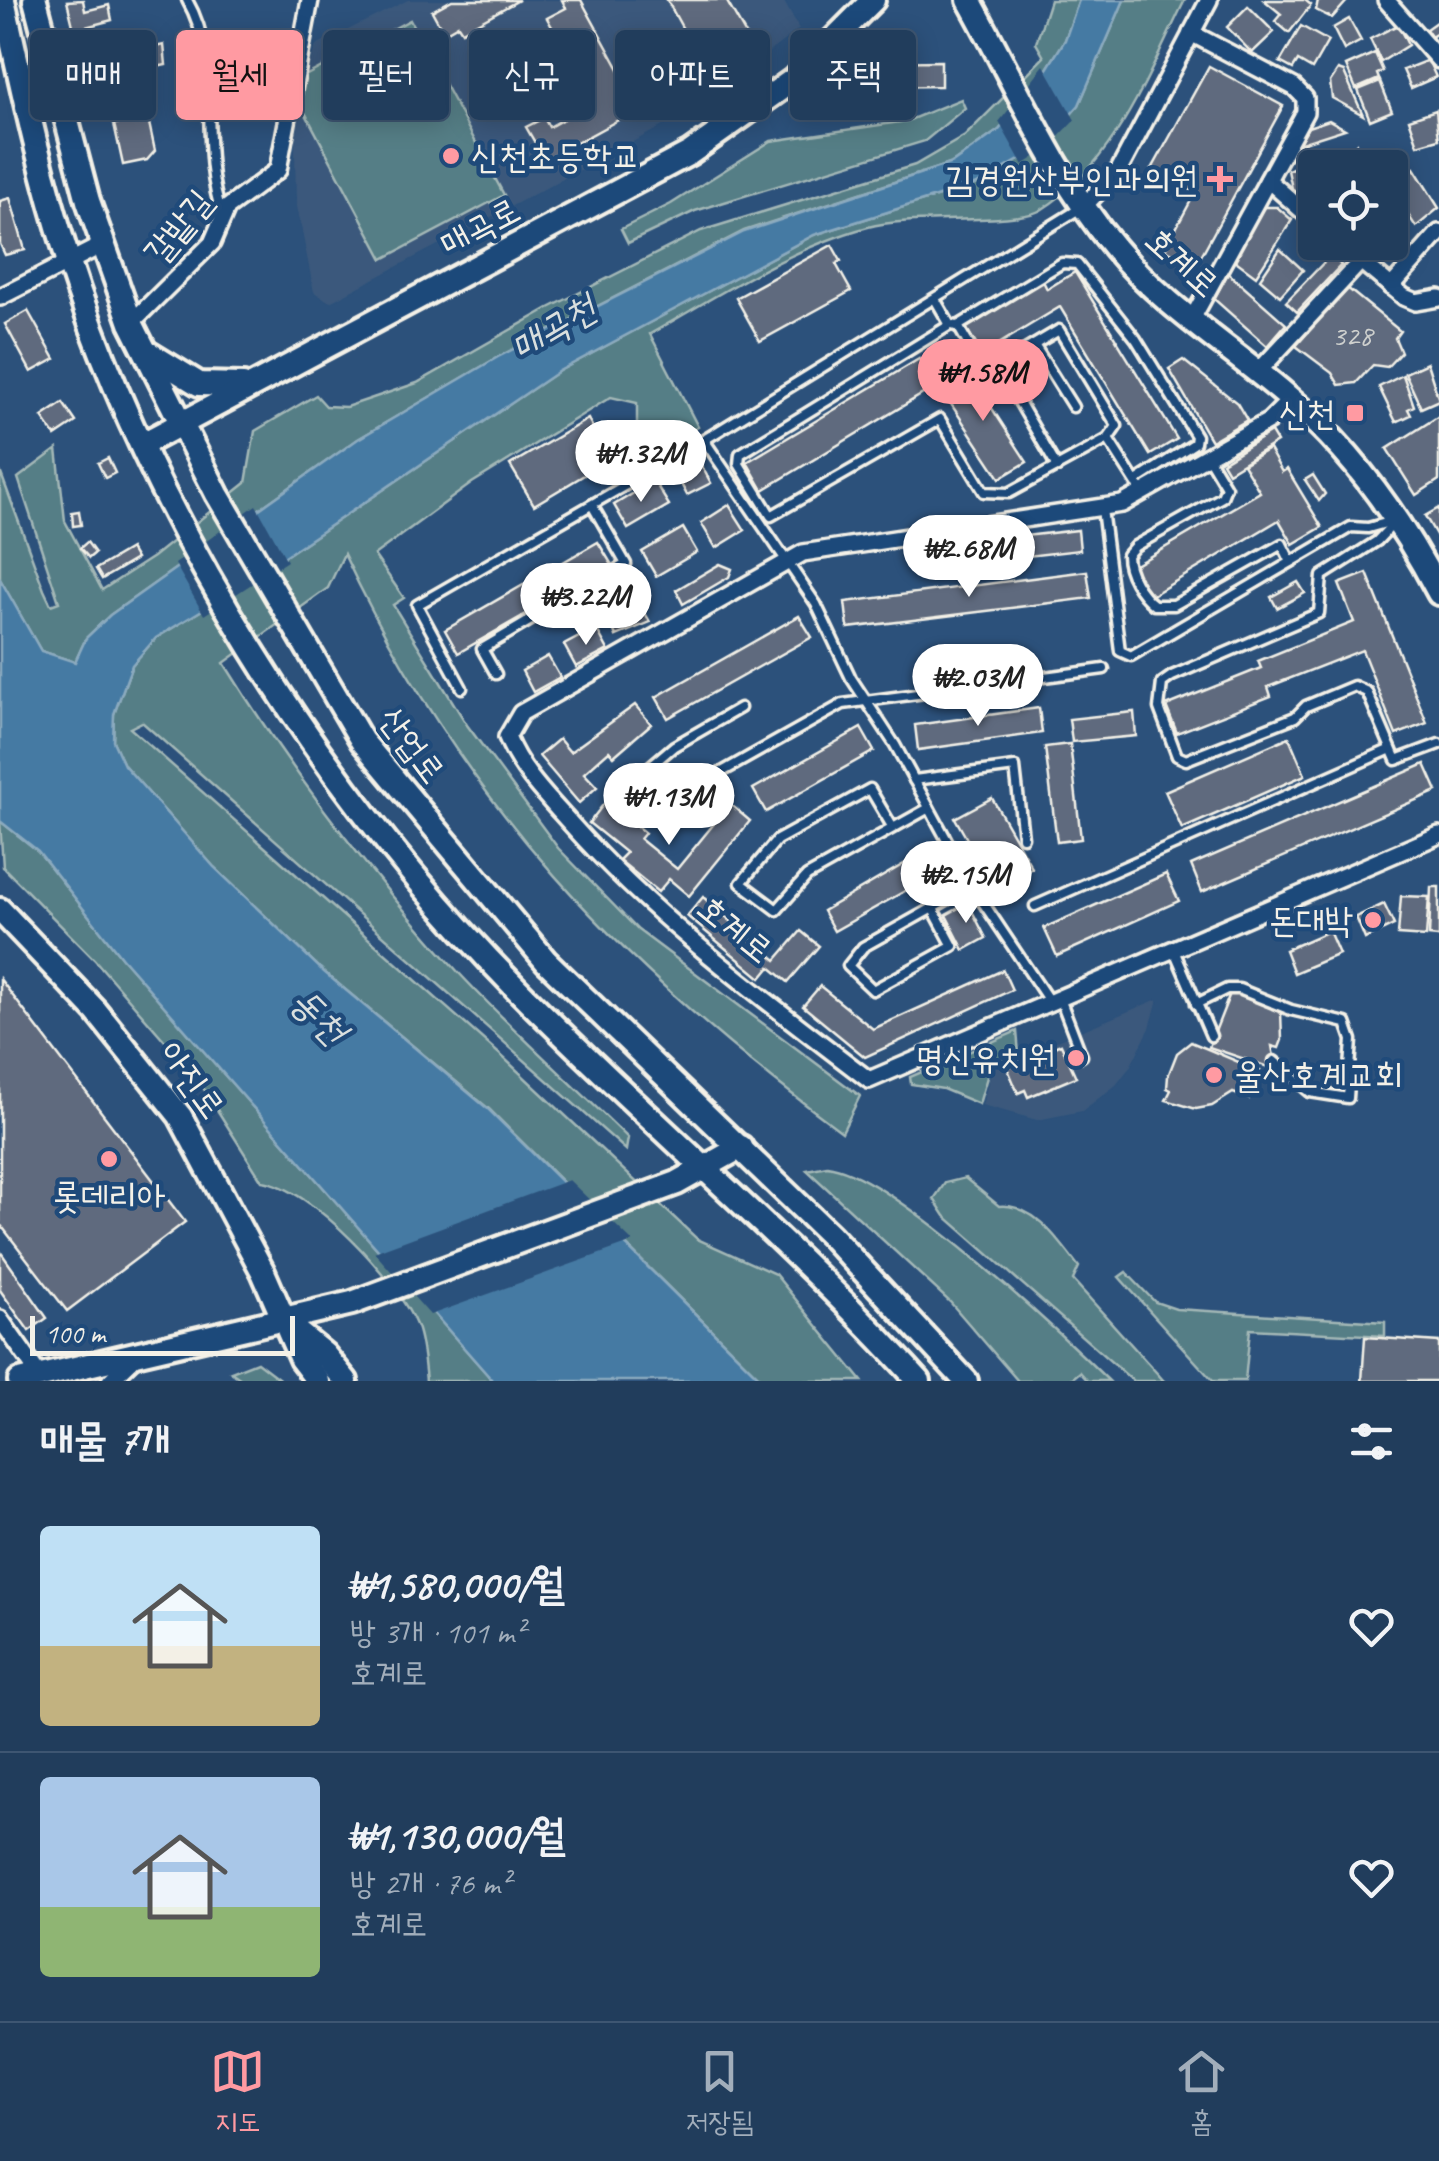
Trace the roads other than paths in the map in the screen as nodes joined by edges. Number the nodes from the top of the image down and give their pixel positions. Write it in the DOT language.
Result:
graph roads {
  1 [pos="3,0"];
  2 [pos="35,0"];
  3 [pos="187,0"];
  4 [pos="310,0"];
  5 [pos="873,0"];
  6 [pos="1208,0"];
  7 [pos="1386,0"];
  8 [pos="975,6"];
  9 [pos="1191,34"];
  10 [pos="1439,60"];
  11 [pos="1268,180"];
  12 [pos="1084,206"];
  13 [pos="1298,207"];
  14 [pos="222,214"];
  15 [pos="1439,233"];
  16 [pos="102,245"];
  17 [pos="68,259"];
  18 [pos="1360,262"];
  19 [pos="1391,287"];
  20 [pos="0,297"];
  21 [pos="1439,298"];
  22 [pos="934,299"];
  23 [pos="1192,318"];
  24 [pos="131,323"];
  25 [pos="954,326"];
  26 [pos="1034,345"];
  27 [pos="144,349"];
  28 [pos="998,366"];
  29 [pos="1258,372"];
  30 [pos="257,384"];
  31 [pos="1291,398"];
  32 [pos="1072,407"];
  33 [pos="181,424"];
  34 [pos="1108,439"];
  35 [pos="704,440"];
  36 [pos="143,444"];
  37 [pos="1208,456"];
  38 [pos="1057,467"];
  39 [pos="1140,488"];
  40 [pos="592,505"];
  41 [pos="1102,509"];
  42 [pos="1398,520"];
  43 [pos="785,562"];
  44 [pos="1291,562"];
  45 [pos="1439,592"];
  46 [pos="1104,669"];
  47 [pos="496,674"];
  48 [pos="462,688"];
  49 [pos="865,700"];
  50 [pos="740,708"];
  51 [pos="1439,744"];
  52 [pos="1391,748"];
  53 [pos="914,780"];
  54 [pos="930,808"];
  55 [pos="893,828"];
  56 [pos="1439,834"];
  57 [pos="1022,837"];
  58 [pos="972,886"];
  59 [pos="1035,906"];
  60 [pos="0,910"];
  61 [pos="933,910"];
  62 [pos="1173,948"];
  63 [pos="1054,998"];
  64 [pos="1196,1004"];
  65 [pos="1211,1036"];
  66 [pos="1082,1056"];
  67 [pos="1274,1061"];
  68 [pos="742,1148"];
  69 [pos="703,1168"];
  70 [pos="0,1320"];
  71 [pos="284,1321"];
  72 [pos="148,1352"];
  73 [pos="30,1378"];
  74 [pos="110,1381"];
  75 [pos="318,1381"];
  76 [pos="346,1381"];
  77 [pos="919,1381"];
  78 [pos="966,1381"];
  1 -- 17 [label="main road"];
  2 -- 16 [label="main road, 산업로"];
  3 -- 14 [label="lane"];
  4 -- 14 [label="street, 갈밭길"];
  5 -- 30 [label="main road, 매곡로"];
  6 -- 9 [label="street"];
  7 -- 10 [label="street"];
  8 -- 12 [label="main road, 호계로"];
  9 -- 11 [label="street"];
  9 -- 12 [label="street"];
  11 -- 13 [label="street"];
  11 -- 23 [label="street"];
  12 -- 22 [label="lane"];
  12 -- 23 [label="main road, 호계로"];
  14 -- 24 [label="street, 갈밭길"];
  15 -- 19 [label="street"];
  16 -- 17 [label="street"];
  16 -- 24 [label="main road, 산업로"];
  17 -- 20 [label="street"];
  17 -- 36 [label="main road"];
  18 -- 19 [label="street"];
  18 -- 29 [label="street"];
  19 -- 21 [label="street"];
  22 -- 25 [label="lane"];
  22 -- 35 [label="lane"];
  23 -- 29 [label="main road, 호계로"];
  24 -- 27 [label="main road, 산업로"];
  25 -- 28 [label="lane"];
  25 -- 38 [label="lane"];
  25 -- 39 [label="lane"];
  26 -- 28 [label="lane"];
  26 -- 32 [label="lane"];
  26 -- 34 [label="lane"];
  27 -- 30 [label="main road"];
  27 -- 33 [label="main road, 산업로"];
  28 -- 38 [label="lane"];
  29 -- 31 [label="main road, 호계로"];
  30 -- 33 [label="main road, 매곡로"];
  31 -- 37 [label="street, 호계로"];
  31 -- 42 [label="main road, 호계로"];
  33 -- 36 [label="main road, 매곡로"];
  33 -- 68 [label="main road, 산업로"];
  34 -- 38 [label="lane"];
  34 -- 39 [label="lane"];
  35 -- 40 [label="lane"];
  35 -- 43 [label="lane"];
  36 -- 69 [label="main road"];
  37 -- 39 [label="street, 호계로"];
  37 -- 44 [label="lane"];
  39 -- 41 [label="street, 호계로"];
  40 -- 47 [label="lane"];
  40 -- 48 [label="lane"];
  41 -- 43 [label="street, 호계로"];
  41 -- 44 [label="lane"];
  42 -- 44 [label="lane"];
  42 -- 45 [label="main road, 호계로"];
  42 -- 52 [label="lane"];
  43 -- 49 [label="lane"];
  43 -- 63 [label="street, 호계로"];
  46 -- 49 [label="lane"];
  49 -- 50 [label="lane"];
  49 -- 53 [label="lane"];
  51 -- 52 [label="lane"];
  52 -- 59 [label="lane"];
  53 -- 54 [label="lane"];
  53 -- 57 [label="lane"];
  54 -- 55 [label="lane"];
  54 -- 58 [label="lane"];
  55 -- 55 [label="lane"];
  56 -- 62 [label="street, 호계로"];
  58 -- 61 [label="lane"];
  58 -- 63 [label="lane"];
  60 -- 71 [label="main road, 아진로"];
  61 -- 61 [label="lane"];
  62 -- 63 [label="street, 호계로"];
  62 -- 64 [label="lane"];
  63 -- 66 [label="lane"];
  64 -- 65 [label="lane"];
  64 -- 67 [label="lane"];
  68 -- 69 [label="main road"];
  68 -- 78 [label="main road, 산업로"];
  69 -- 71 [label="main road"];
  69 -- 77 [label="main road"];
  70 -- 73 [label="street"];
  71 -- 72 [label="main road"];
  71 -- 75 [label="main road, 아진로"];
  71 -- 76 [label="main road"];
  72 -- 73 [label="main road"];
  72 -- 74 [label="street"];
}
